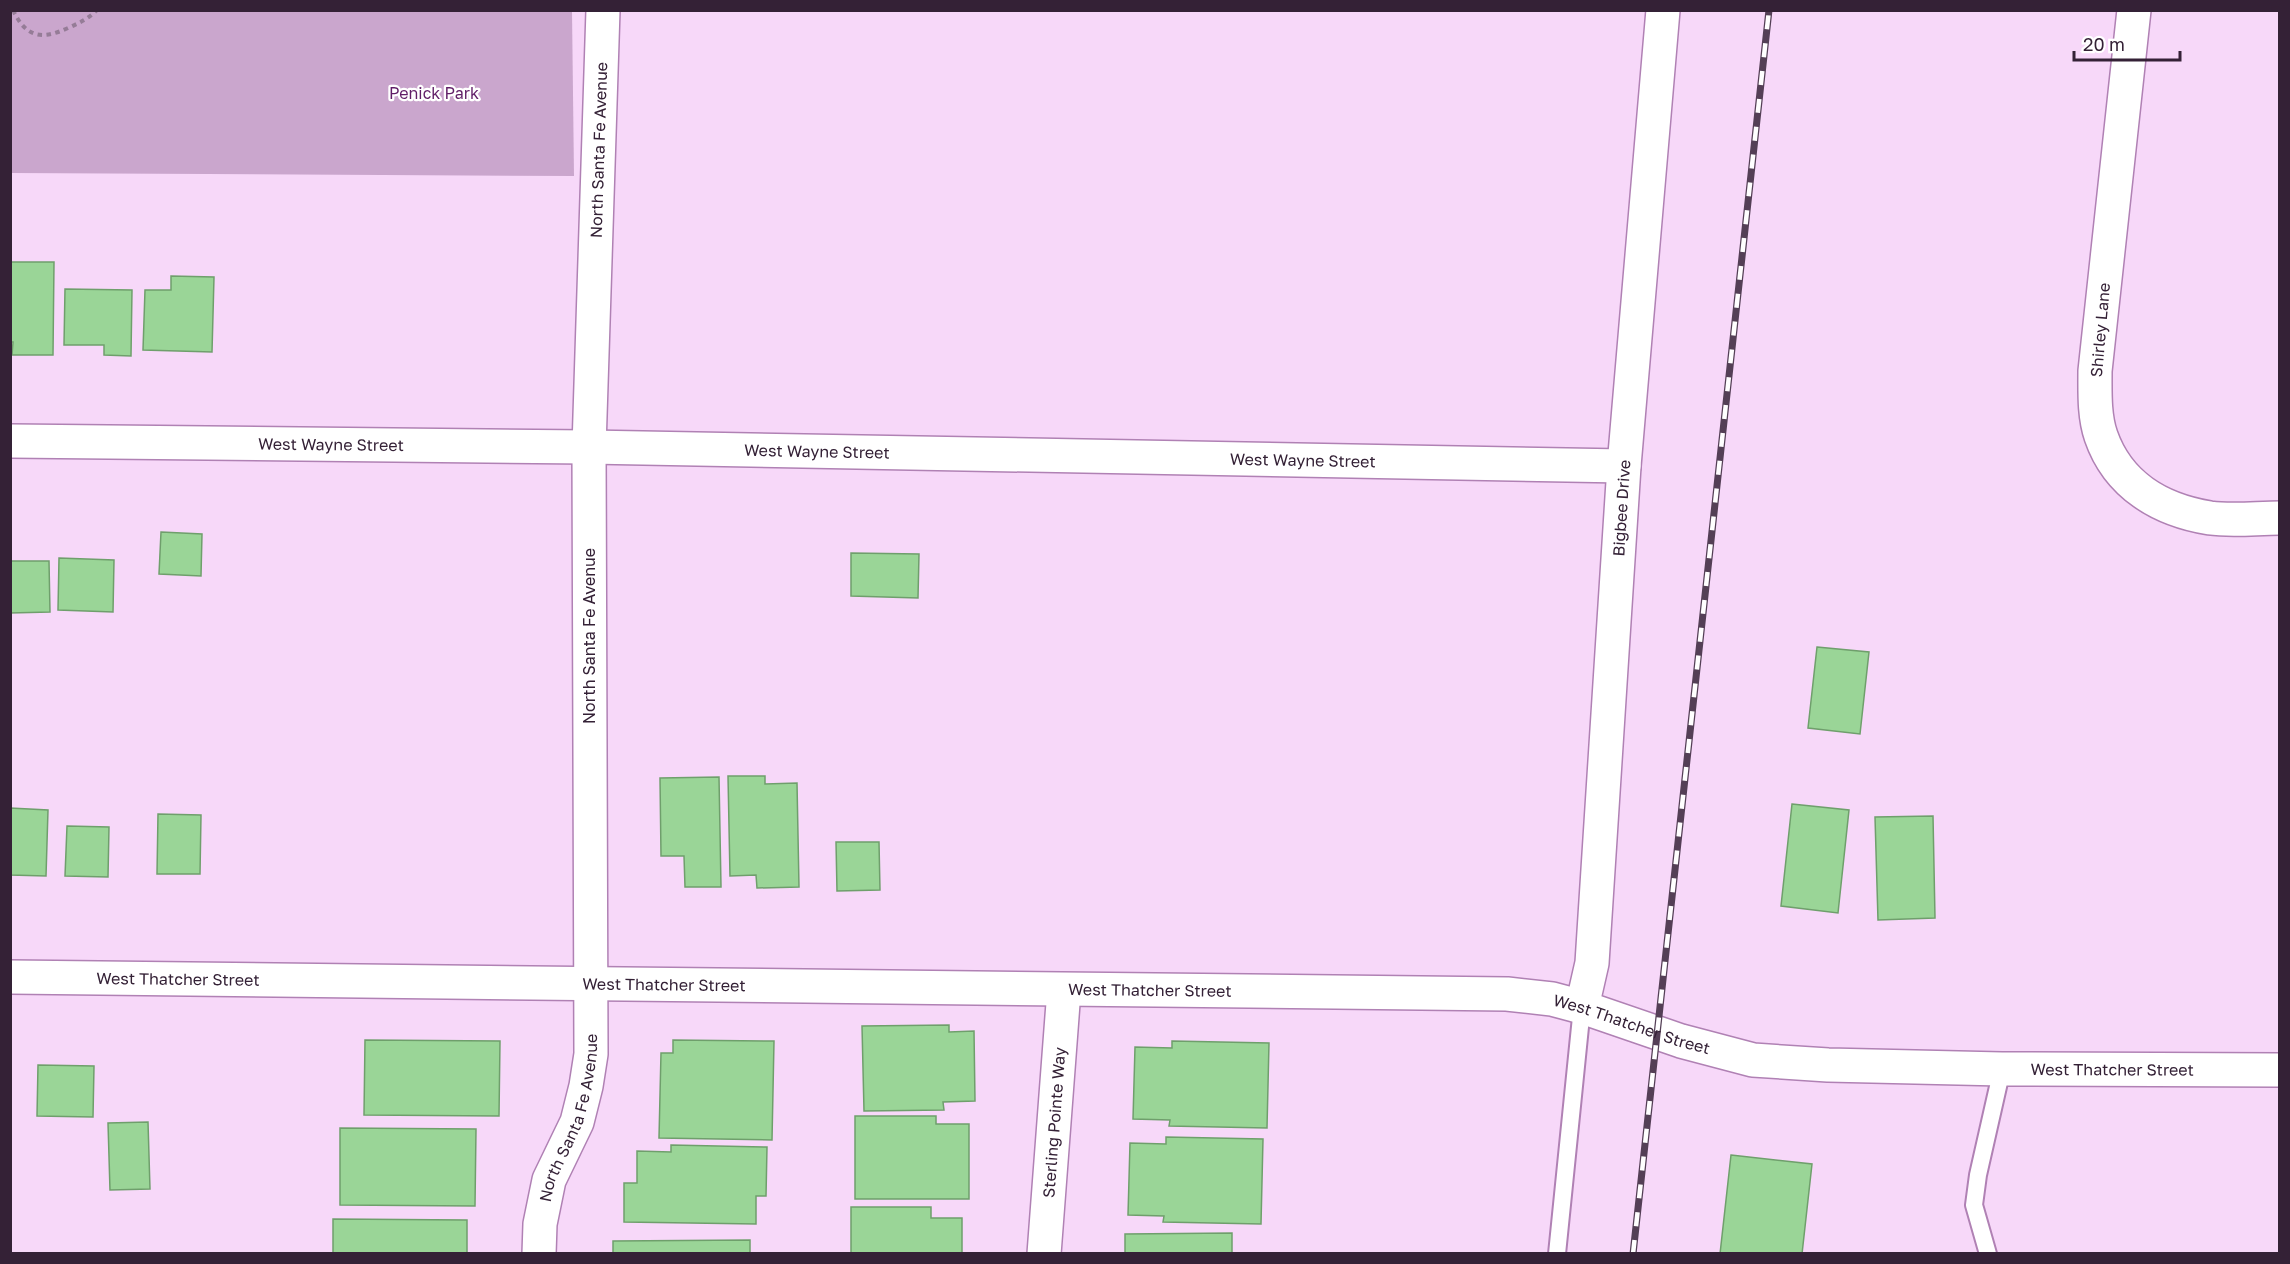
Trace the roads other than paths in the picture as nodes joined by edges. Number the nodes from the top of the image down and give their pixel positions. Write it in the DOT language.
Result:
graph roads {
  1 [pos="603,10"];
  2 [pos="1663,10"];
  3 [pos="2134,10"];
  4 [pos="10,441"];
  5 [pos="589,447"];
  6 [pos="1624,466"];
  7 [pos="2280,518"];
  8 [pos="10,977"];
  9 [pos="590,983"];
  10 [pos="1064,990"];
  11 [pos="1582,1007"];
  12 [pos="2002,1069"];
  13 [pos="2280,1070"];
  14 [pos="539,1254"];
  15 [pos="1044,1254"];
  16 [pos="1557,1254"];
  17 [pos="1988,1254"];
  1 -- 5 [label="street, North Santa Fe Avenue"];
  2 -- 6 [label="street, Bigbee Drive"];
  3 -- 7 [label="street, Shirley Lane"];
  4 -- 5 [label="street, West Wayne Street"];
  5 -- 6 [label="street, West Wayne Street"];
  5 -- 9 [label="street, North Santa Fe Avenue"];
  6 -- 11 [label="street, Bigbee Drive"];
  8 -- 9 [label="street, West Thatcher Street"];
  9 -- 10 [label="street, West Thatcher Street"];
  9 -- 14 [label="street, North Santa Fe Avenue"];
  10 -- 11 [label="street, West Thatcher Street"];
  10 -- 15 [label="street, Sterling Pointe Way"];
  11 -- 12 [label="street, West Thatcher Street"];
  11 -- 16 [label="lane"];
  12 -- 13 [label="street, West Thatcher Street"];
  12 -- 17 [label="lane"];
}
